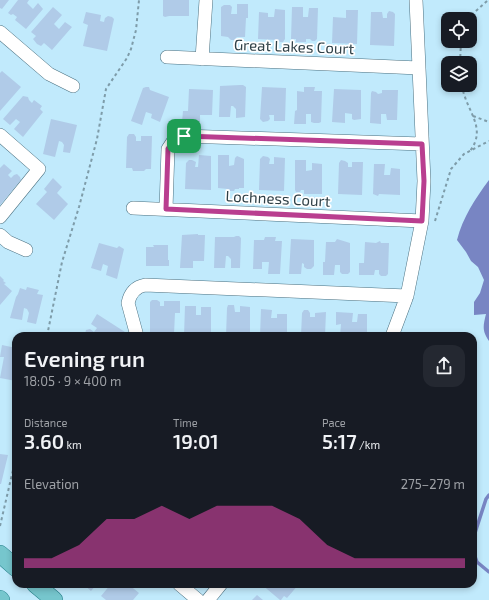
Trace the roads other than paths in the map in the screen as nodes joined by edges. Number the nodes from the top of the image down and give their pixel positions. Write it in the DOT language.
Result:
graph roads {
  1 [pos="206,0"];
  2 [pos="416,0"];
  3 [pos="0,32"];
  4 [pos="167,57"];
  5 [pos="202,59"];
  6 [pos="419,68"];
  7 [pos="73,86"];
  8 [pos="0,136"];
  9 [pos="422,144"];
  10 [pos="133,208"];
  11 [pos="166,209"];
  12 [pos="0,217"];
  13 [pos="428,223"];
  14 [pos="0,235"];
  15 [pos="26,250"];
  16 [pos="407,296"];
  17 [pos="136,332"];
  18 [pos="394,332"];
  19 [pos="0,554"];
  20 [pos="12,564"];
  21 [pos="40,588"];
  22 [pos="184,588"];
  23 [pos="218,588"];
  24 [pos="54,600"];
  25 [pos="198,600"];
  26 [pos="208,600"];
  1 -- 5 [label="street"];
  2 -- 6 [label="street"];
  3 -- 7 [label="street"];
  4 -- 5 [label="street, Great Lakes Court"];
  5 -- 6 [label="street, Great Lakes Court"];
  6 -- 9 [label="street"];
  8 -- 12 [label="street"];
  9 -- 11 [label="street"];
  9 -- 13 [label="street"];
  10 -- 11 [label="street, Lochness Court"];
  11 -- 13 [label="street, Lochness Court"];
  13 -- 16 [label="street"];
  14 -- 15 [label="street"];
  16 -- 17 [label="street"];
  16 -- 18 [label="street"];
  19 -- 20 [label="main road"];
  21 -- 24 [label="main road"];
  22 -- 25 [label="street"];
  23 -- 26 [label="street"];
}
